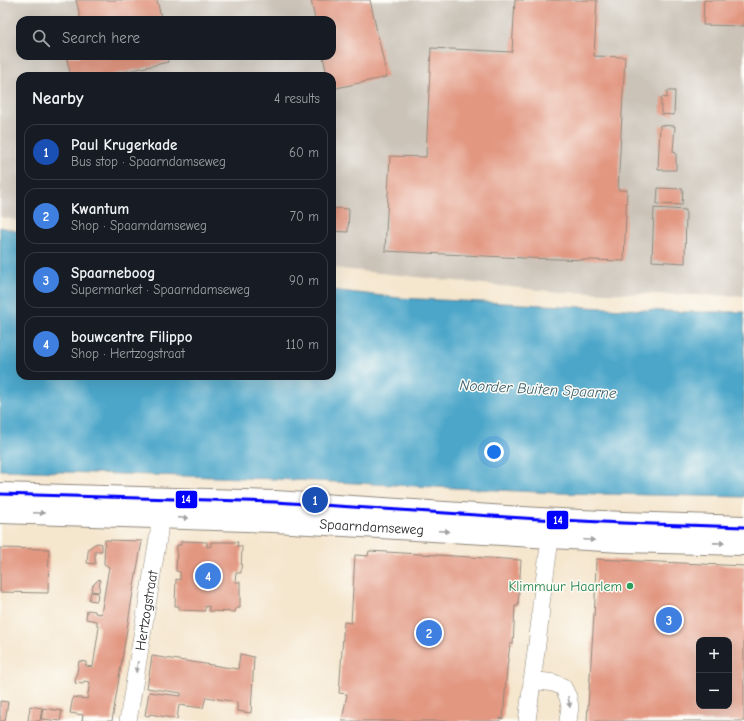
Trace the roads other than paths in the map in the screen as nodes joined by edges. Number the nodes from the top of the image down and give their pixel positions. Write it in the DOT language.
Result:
graph roads {
  1 [pos="0,494"];
  2 [pos="159,508"];
  3 [pos="0,512"];
  4 [pos="744,527"];
  5 [pos="551,528"];
  6 [pos="744,544"];
  7 [pos="532,680"];
  8 [pos="128,721"];
  9 [pos="527,721"];
  10 [pos="568,721"];
  1 -- 2 [label="main road, Spaarndamseweg"];
  3 -- 2 [label="main road, Spaarndamseweg, one-way"];
  2 -- 5 [label="main road, Spaarndamseweg"];
  2 -- 8 [label="street, Hertzogstraat, one-way"];
  4 -- 5 [label="main road, Spaarndamseweg"];
  5 -- 6 [label="main road, Spaarndamseweg, one-way"];
  5 -- 7 [label="street"];
  7 -- 9 [label="street"];
  7 -- 10 [label="street, one-way"];
}
